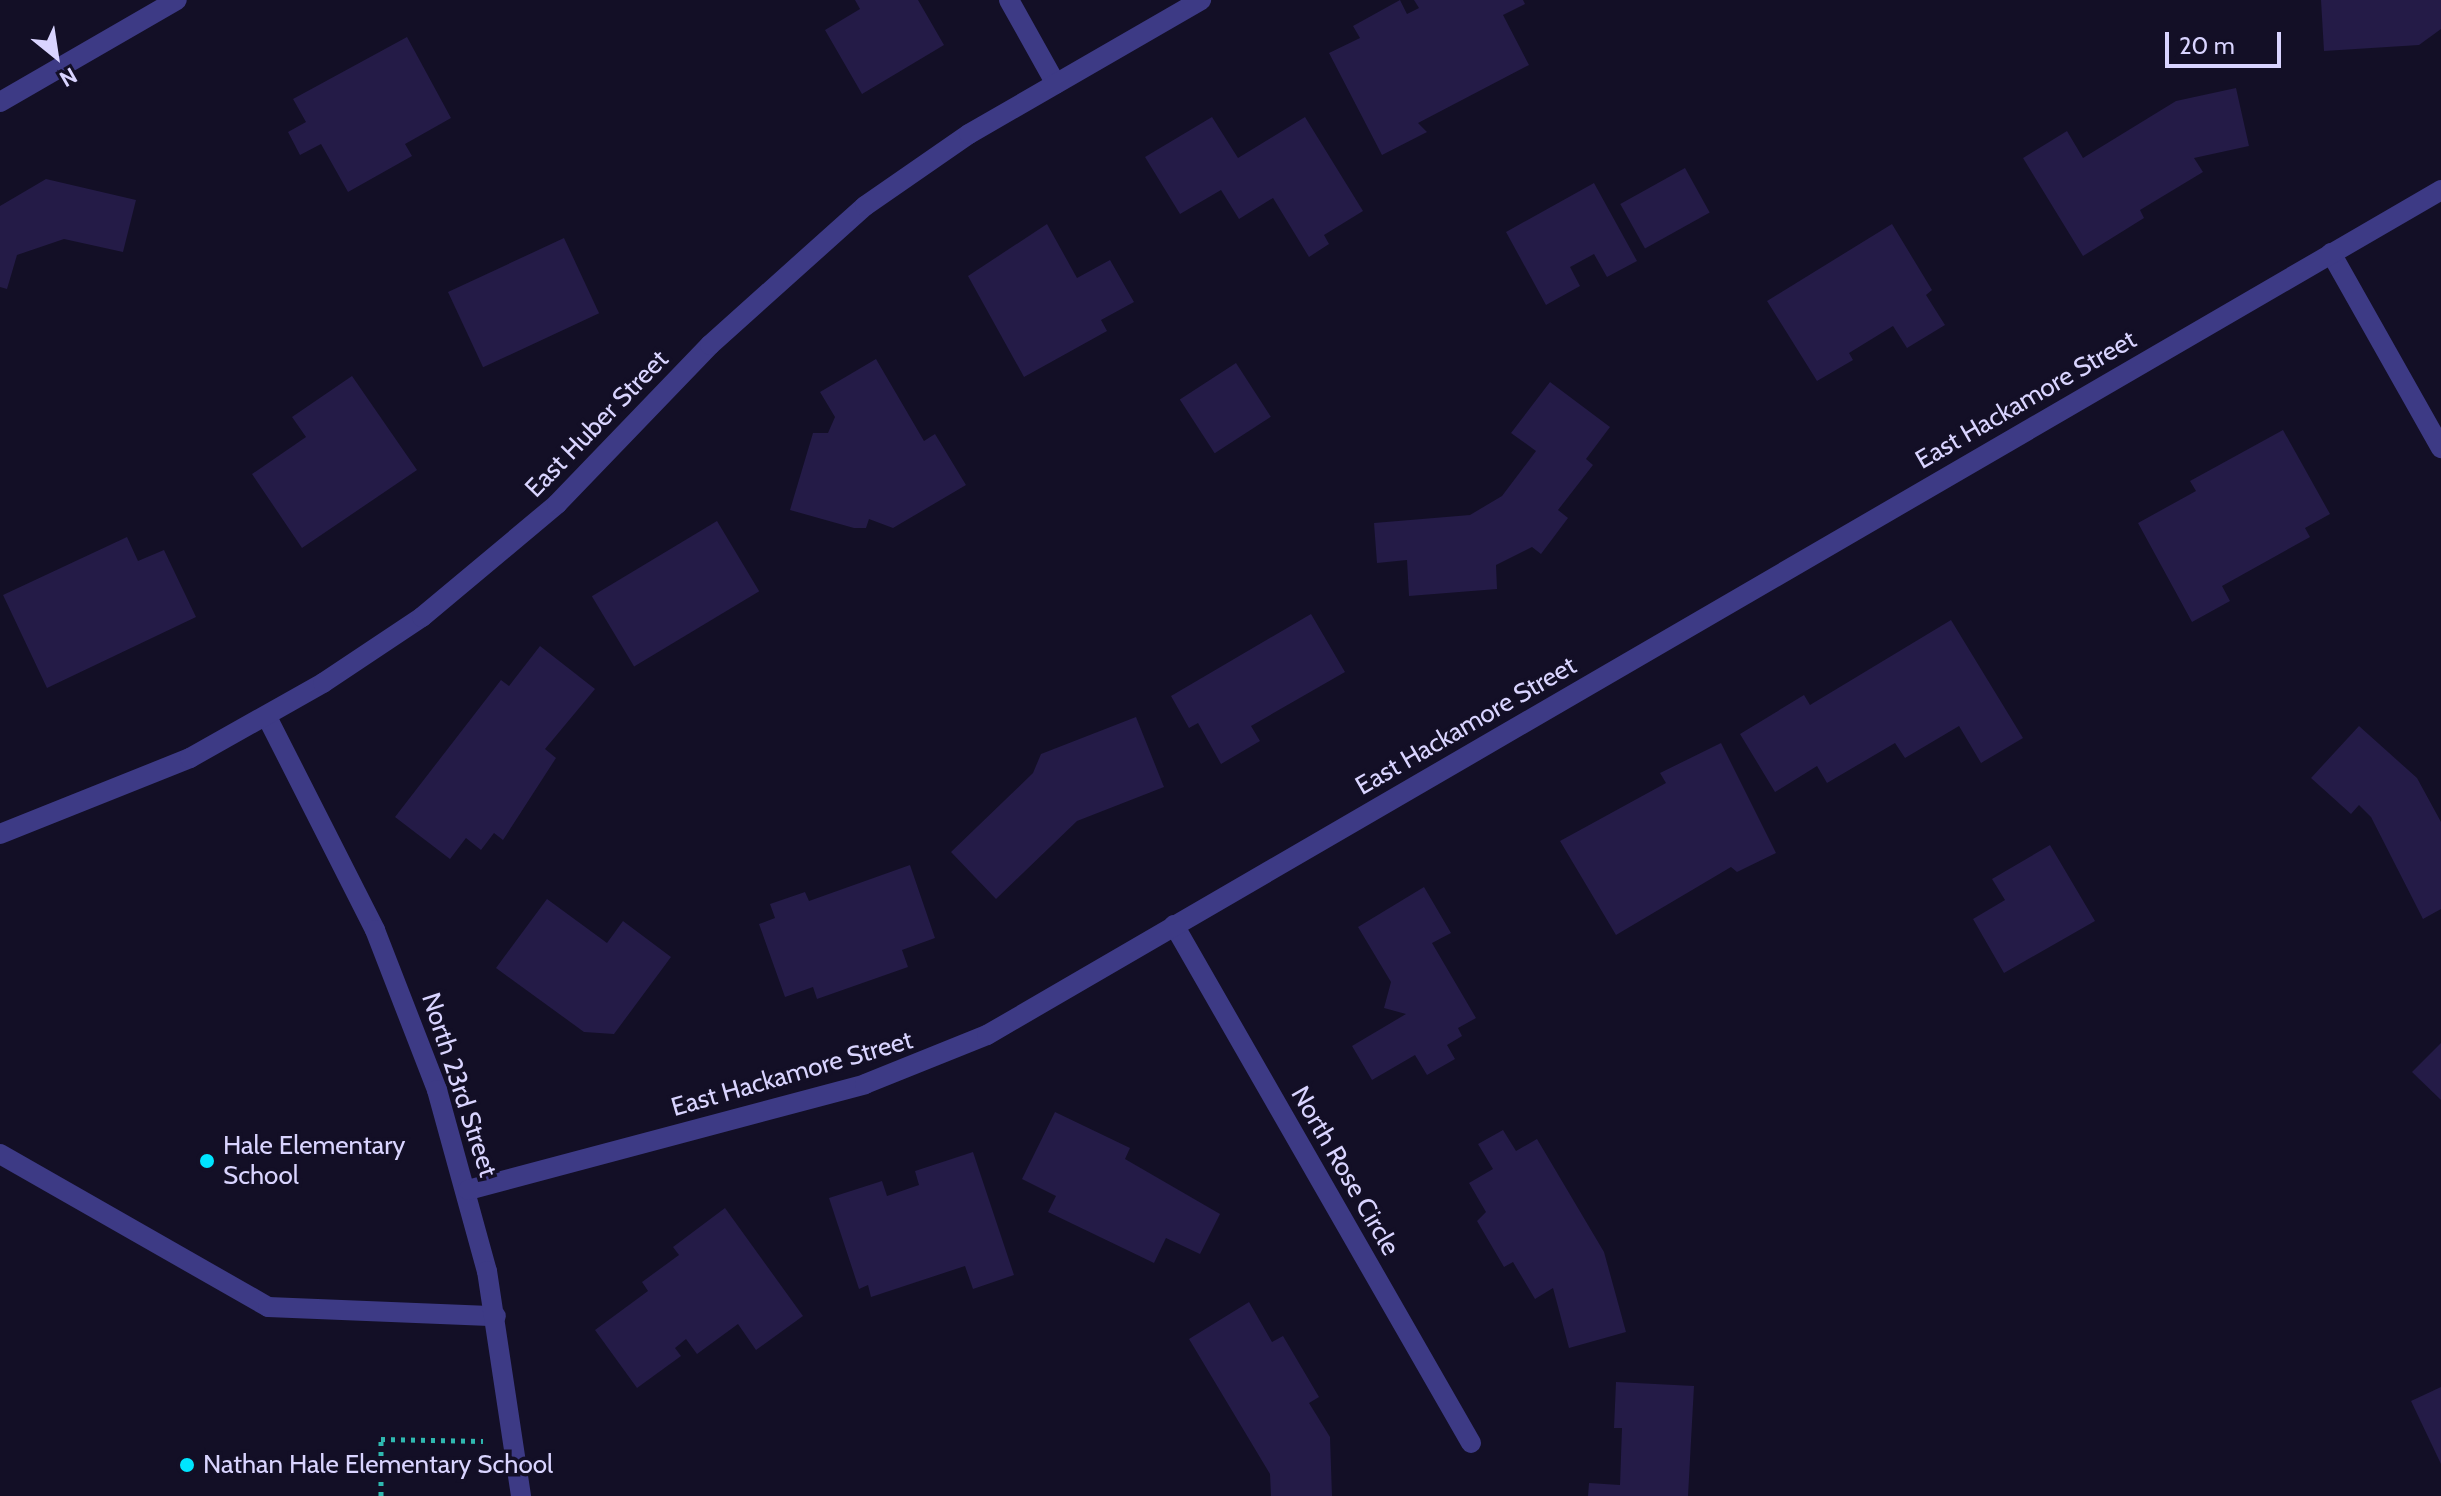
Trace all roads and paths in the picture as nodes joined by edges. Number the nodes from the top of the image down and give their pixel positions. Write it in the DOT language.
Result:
graph roads {
  1 [pos="177,0"];
  2 [pos="1009,0"];
  3 [pos="1201,0"];
  4 [pos="1056,84"];
  5 [pos="0,102"];
  6 [pos="2441,190"];
  7 [pos="2331,253"];
  8 [pos="2441,448"];
  9 [pos="267,717"];
  10 [pos="0,834"];
  11 [pos="1174,925"];
  12 [pos="0,1154"];
  13 [pos="468,1190"];
  14 [pos="496,1316"];
  15 [pos="516,1443"];
  16 [pos="1471,1443"];
  17 [pos="381,1496"];
  18 [pos="521,1496"];
  1 -- 5 [label="street"];
  2 -- 4 [label="street"];
  3 -- 4 [label="street, East Huber Street"];
  4 -- 9 [label="street, East Huber Street"];
  6 -- 7 [label="street, East Hackamore Street"];
  7 -- 8 [label="street"];
  7 -- 11 [label="street, East Hackamore Street"];
  9 -- 10 [label="street, East Huber Street"];
  9 -- 13 [label="street, North 23rd Street"];
  11 -- 13 [label="street, East Hackamore Street"];
  11 -- 16 [label="street, North Rose Circle"];
  12 -- 14 [label="street"];
  13 -- 14 [label="street, North 23rd Street"];
  14 -- 15 [label="street, North 23rd Street"];
  15 -- 17 [label="path"];
  15 -- 18 [label="street, North 23rd Street"];
}
